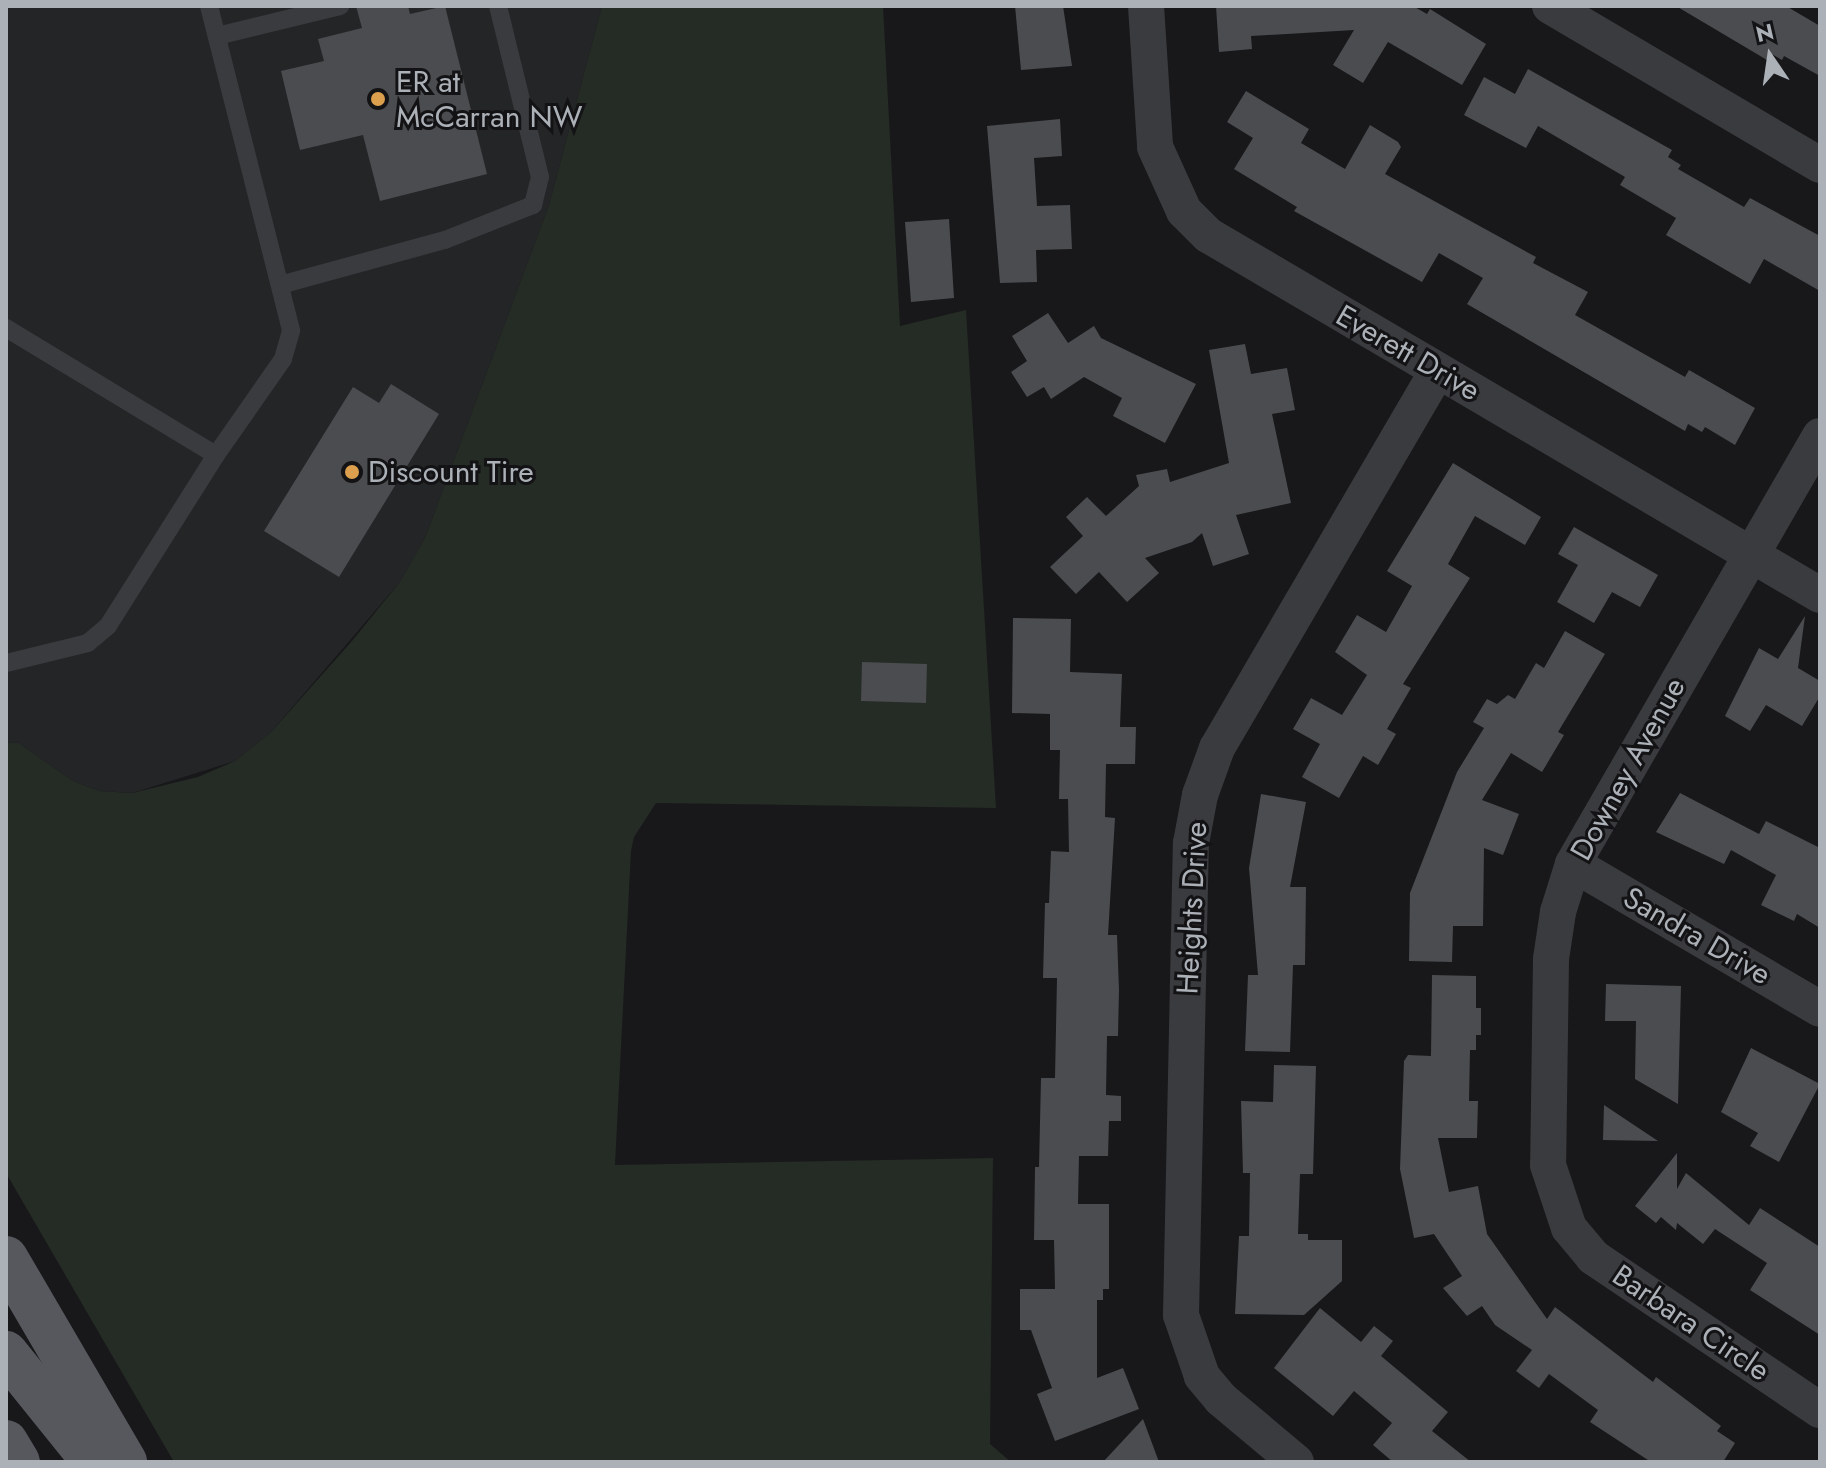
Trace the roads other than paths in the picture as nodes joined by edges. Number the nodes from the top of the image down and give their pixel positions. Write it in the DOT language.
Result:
graph roads {
  1 [pos="209,6"];
  2 [pos="340,6"];
  3 [pos="498,6"];
  4 [pos="1146,6"];
  5 [pos="1550,6"];
  6 [pos="217,36"];
  7 [pos="1820,165"];
  8 [pos="280,285"];
  9 [pos="6,328"];
  10 [pos="1437,371"];
  11 [pos="1820,436"];
  12 [pos="216,455"];
  13 [pos="1751,554"];
  14 [pos="1820,595"];
  15 [pos="6,663"];
  16 [pos="1573,864"];
  17 [pos="1820,1009"];
  18 [pos="1569,1228"];
  19 [pos="6,1258"];
  20 [pos="6,1353"];
  21 [pos="1820,1410"];
  22 [pos="6,1442"];
  23 [pos="18,1462"];
  24 [pos="94,1462"];
  25 [pos="125,1462"];
  26 [pos="1296,1462"];
  1 -- 6 [label="lane"];
  2 -- 6 [label="lane"];
  3 -- 8 [label="lane"];
  4 -- 10 [label="street, Everett Drive"];
  5 -- 7 [label="street"];
  6 -- 8 [label="lane"];
  8 -- 12 [label="lane"];
  9 -- 12 [label="lane"];
  10 -- 13 [label="street, Everett Drive"];
  10 -- 26 [label="street, Heights Drive"];
  11 -- 13 [label="street, Downey Avenue"];
  12 -- 15 [label="lane"];
  13 -- 14 [label="street, Everett Drive"];
  13 -- 16 [label="street, Downey Avenue"];
  16 -- 17 [label="street, Sandra Drive"];
  16 -- 18 [label="street, Downey Avenue"];
  18 -- 21 [label="street, Barbara Circle"];
  19 -- 25 [label="main road"];
  20 -- 24 [label="main road"];
  22 -- 23 [label="main road"];
}
